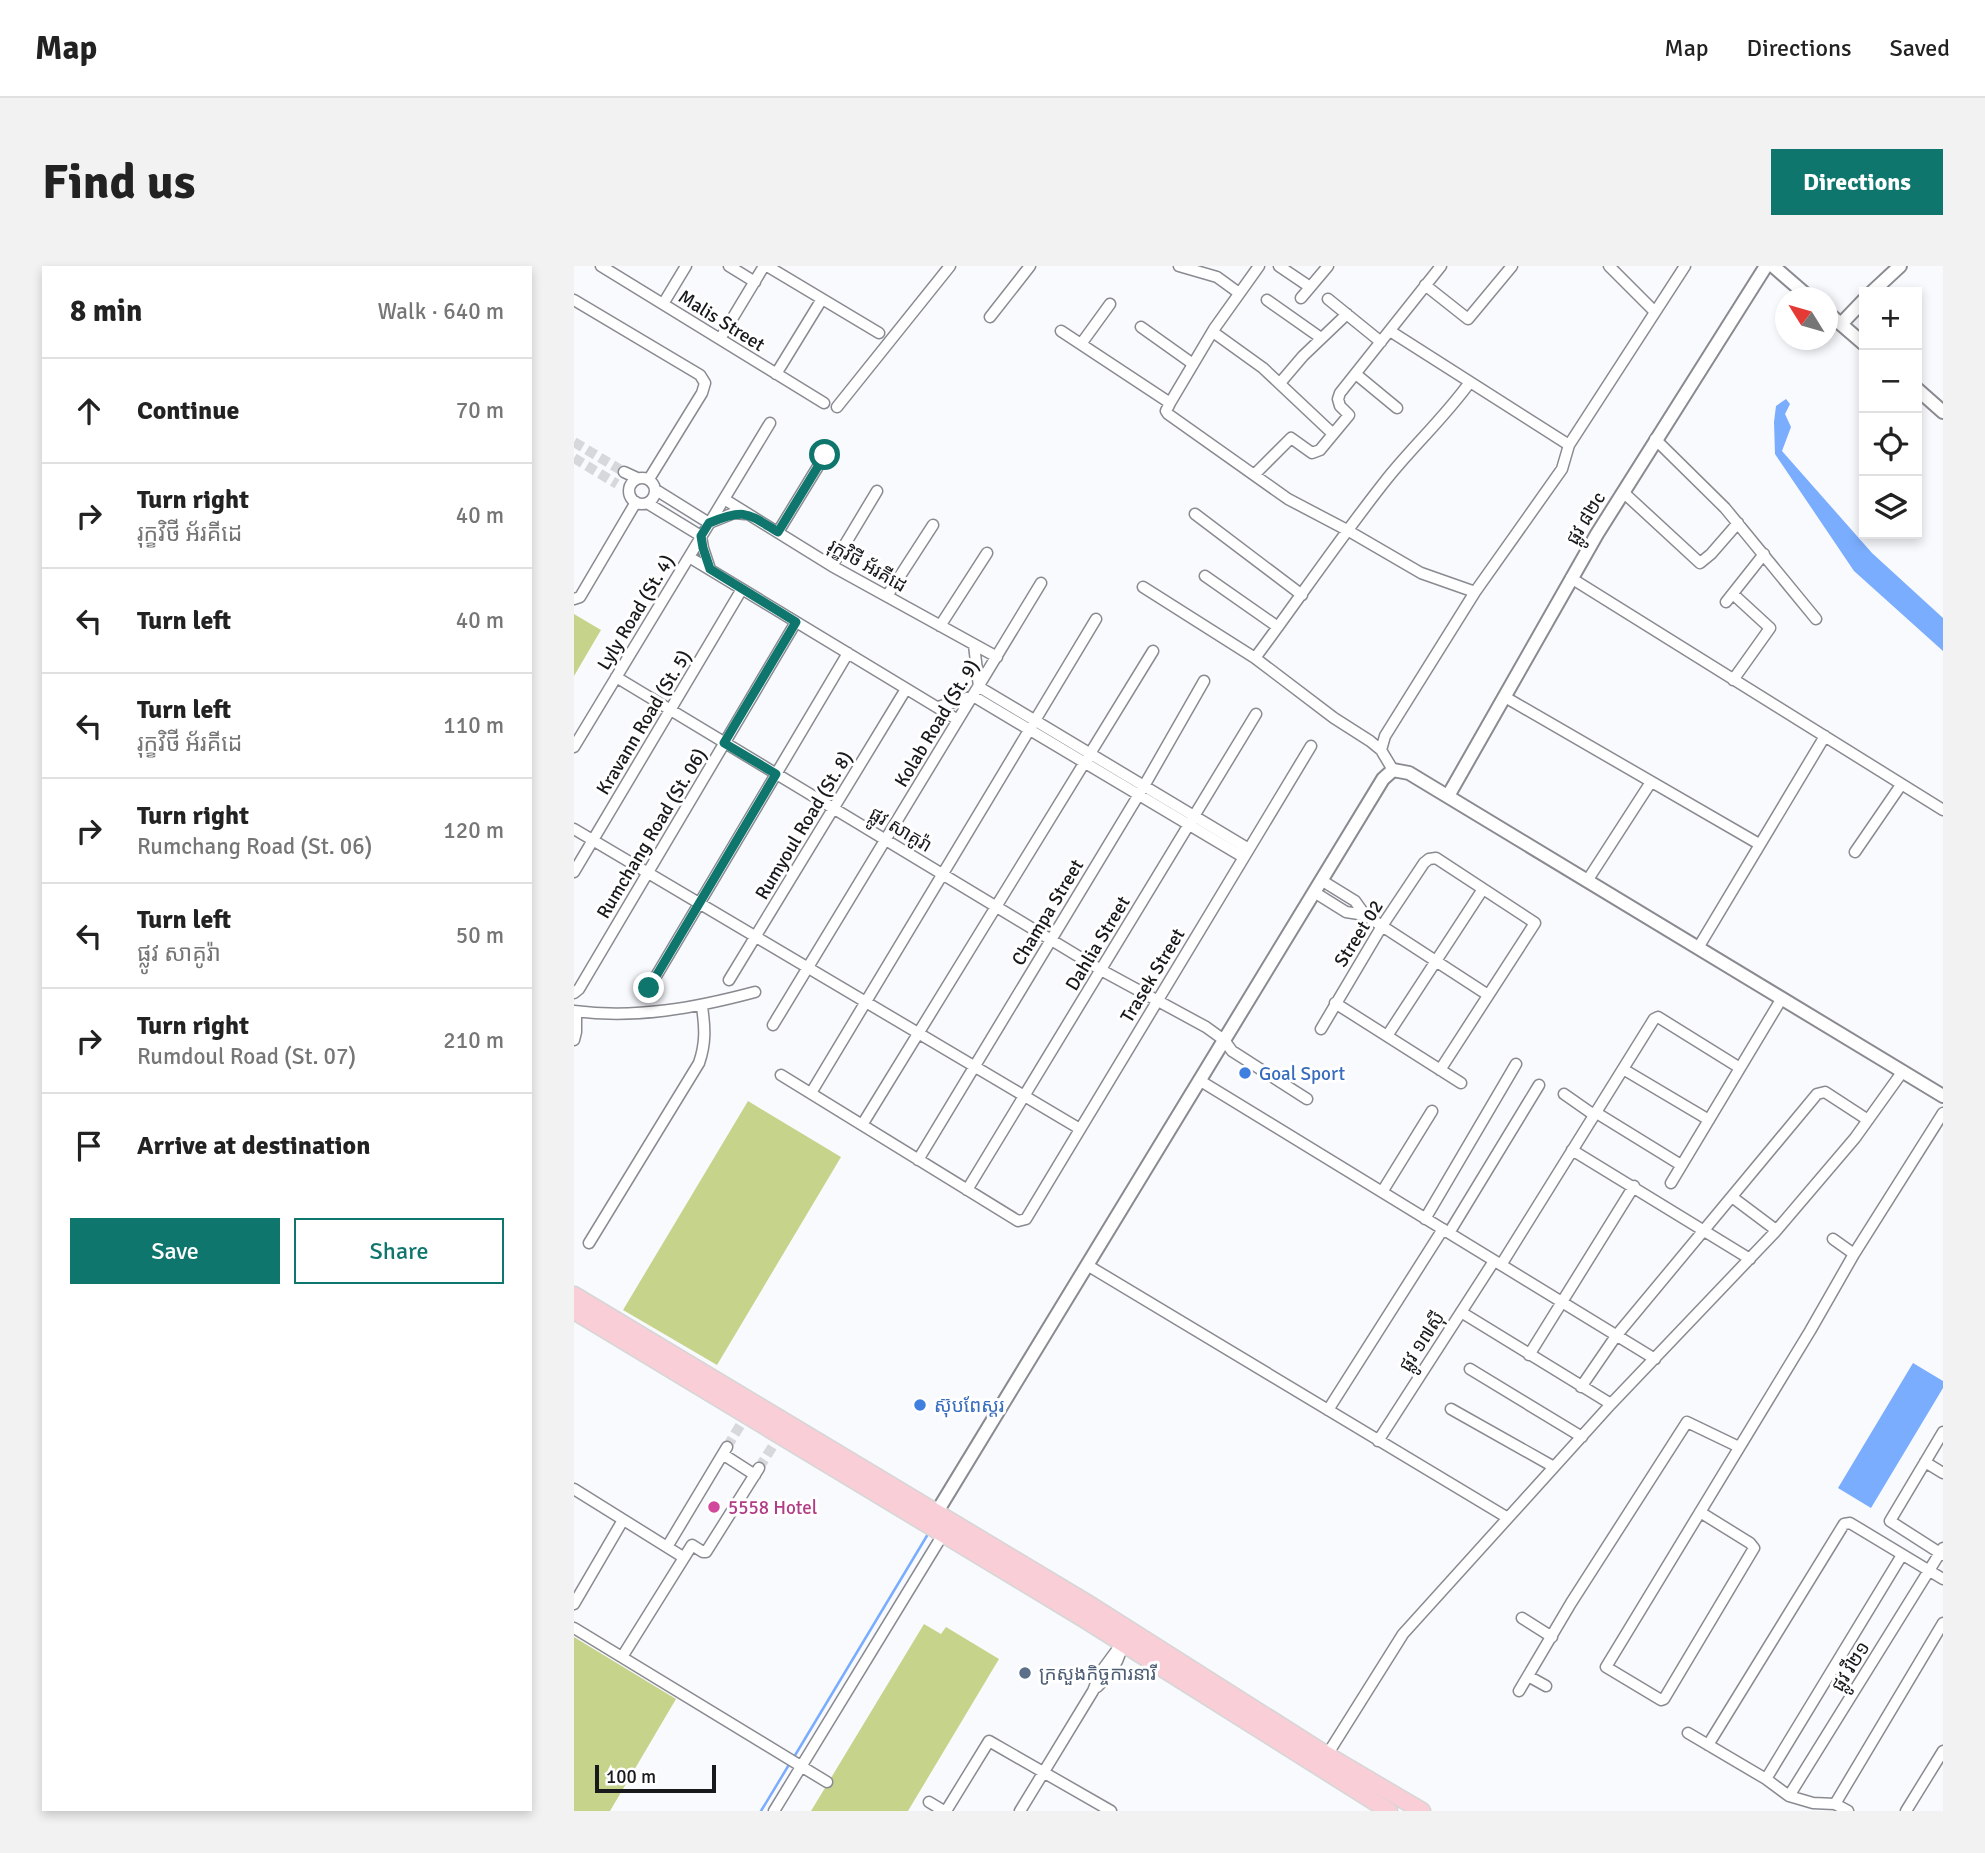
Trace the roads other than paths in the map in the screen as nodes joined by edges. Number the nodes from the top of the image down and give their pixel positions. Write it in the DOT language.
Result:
graph roads {
  1 [pos="686,266"];
  2 [pos="729,266"];
  3 [pos="766,266"];
  4 [pos="950,266"];
  5 [pos="1030,266"];
  6 [pos="1179,266"];
  7 [pos="1259,266"];
  8 [pos="1279,266"];
  9 [pos="1328,266"];
  10 [pos="1441,266"];
  11 [pos="1512,266"];
  12 [pos="1609,266"];
  13 [pos="1685,266"];
  14 [pos="1772,266"];
  15 [pos="1900,266"];
  16 [pos="605,267"];
  17 [pos="755,282"];
  18 [pos="1425,285"];
  19 [pos="1310,287"];
  20 [pos="1797,287"];
  21 [pos="1877,287"];
  22 [pos="1239,293"];
  23 [pos="1301,298"];
  24 [pos="822,299"];
  25 [pos="1328,299"];
  26 [pos="574,300"];
  27 [pos="1267,300"];
  28 [pos="1110,303"];
  29 [pos="663,304"];
  30 [pos="1859,305"];
  31 [pos="1655,312"];
  32 [pos="1347,314"];
  33 [pos="990,317"];
  34 [pos="1838,321"];
  35 [pos="1841,324"];
  36 [pos="1141,327"];
  37 [pos="1062,331"];
  38 [pos="1390,331"];
  39 [pos="1213,332"];
  40 [pos="879,333"];
  41 [pos="1321,338"];
  42 [pos="720,339"];
  43 [pos="1859,340"];
  44 [pos="1381,342"];
  45 [pos="1081,344"];
  46 [pos="1193,364"];
  47 [pos="776,374"];
  48 [pos="1357,375"];
  49 [pos="1470,382"];
  50 [pos="1280,383"];
  51 [pos="1922,393"];
  52 [pos="824,403"];
  53 [pos="1170,403"];
  54 [pos="837,407"];
  55 [pos="1397,408"];
  56 [pos="1943,412"];
  57 [pos="769,423"];
  58 [pos="1332,433"];
  59 [pos="1655,439"];
  60 [pos="1569,446"];
  61 [pos="825,455"];
  62 [pos="624,472"];
  63 [pos="1254,475"];
  64 [pos="636,478"];
  65 [pos="649,479"];
  66 [pos="617,484"];
  67 [pos="656,490"];
  68 [pos="629,491"];
  69 [pos="877,491"];
  70 [pos="1623,492"];
  71 [pos="724,499"];
  72 [pos="642,503"];
  73 [pos="749,514"];
  74 [pos="1195,514"];
  75 [pos="709,523"];
  76 [pos="1738,523"];
  77 [pos="933,525"];
  78 [pos="1347,530"];
  79 [pos="778,532"];
  80 [pos="701,536"];
  81 [pos="987,553"];
  82 [pos="1764,554"];
  83 [pos="689,557"];
  84 [pos="832,566"];
  85 [pos="710,569"];
  86 [pos="1205,576"];
  87 [pos="1571,578"];
  88 [pos="1041,583"];
  89 [pos="1143,587"];
  90 [pos="742,589"];
  91 [pos="1475,593"];
  92 [pos="1733,594"];
  93 [pos="1302,595"];
  94 [pos="887,596"];
  95 [pos="574,598"];
  96 [pos="1726,602"];
  97 [pos="1096,619"];
  98 [pos="1816,619"];
  99 [pos="796,622"];
  100 [pos="940,626"];
  101 [pos="1278,627"];
  102 [pos="974,645"];
  103 [pos="1153,651"];
  104 [pos="848,653"];
  105 [pos="997,657"];
  106 [pos="1255,658"];
  107 [pos="616,677"];
  108 [pos="1733,680"];
  109 [pos="1204,681"];
  110 [pos="906,689"];
  111 [pos="976,692"];
  112 [pos="1505,697"];
  113 [pos="937,708"];
  114 [pos="670,710"];
  115 [pos="1256,713"];
  116 [pos="958,720"];
  117 [pos="1032,725"];
  118 [pos="1825,736"];
  119 [pos="724,743"];
  120 [pos="1311,746"];
  121 [pos="574,747"];
  122 [pos="1381,750"];
  123 [pos="1087,758"];
  124 [pos="1393,770"];
  125 [pos="776,774"];
  126 [pos="1651,782"];
  127 [pos="1901,785"];
  128 [pos="1141,790"];
  129 [pos="1448,796"];
  130 [pos="833,809"];
  131 [pos="1943,810"];
  132 [pos="1193,821"];
  133 [pos="574,829"];
  134 [pos="593,840"];
  135 [pos="885,840"];
  136 [pos="1759,844"];
  137 [pos="1855,852"];
  138 [pos="1246,853"];
  139 [pos="574,872"];
  140 [pos="648,872"];
  141 [pos="941,874"];
  142 [pos="1587,881"];
  143 [pos="1318,886"];
  144 [pos="1483,889"];
  145 [pos="699,903"];
  146 [pos="996,907"];
  147 [pos="1382,926"];
  148 [pos="756,936"];
  149 [pos="1050,940"];
  150 [pos="1698,948"];
  151 [pos="1435,962"];
  152 [pos="808,967"];
  153 [pos="1101,970"];
  154 [pos="729,980"];
  155 [pos="649,988"];
  156 [pos="576,991"];
  157 [pos="755,992"];
  158 [pos="1488,995"];
  159 [pos="1782,998"];
  160 [pos="865,1002"];
  161 [pos="1157,1002"];
  162 [pos="1335,1003"];
  163 [pos="702,1006"];
  164 [pos="1168,1009"];
  165 [pos="575,1012"];
  166 [pos="773,1025"];
  167 [pos="1321,1029"];
  168 [pos="918,1033"];
  169 [pos="1387,1036"];
  170 [pos="1219,1038"];
  171 [pos="574,1040"];
  172 [pos="1516,1064"];
  173 [pos="974,1066"];
  174 [pos="1740,1068"];
  175 [pos="1623,1069"];
  176 [pos="1440,1070"];
  177 [pos="1902,1071"];
  178 [pos="781,1075"];
  179 [pos="1199,1080"];
  180 [pos="1461,1083"];
  181 [pos="1539,1085"];
  182 [pos="811,1093"];
  183 [pos="1564,1094"];
  184 [pos="1024,1096"];
  185 [pos="1943,1096"];
  186 [pos="1307,1099"];
  187 [pos="1432,1111"];
  188 [pos="1943,1113"];
  189 [pos="1595,1114"];
  190 [pos="1709,1120"];
  191 [pos="1868,1120"];
  192 [pos="862,1125"];
  193 [pos="1080,1129"];
  194 [pos="1572,1150"];
  195 [pos="918,1160"];
  196 [pos="1681,1165"];
  197 [pos="1671,1183"];
  198 [pos="1634,1186"];
  199 [pos="967,1190"];
  200 [pos="1382,1192"];
  201 [pos="1732,1197"];
  202 [pos="1425,1219"];
  203 [pos="1705,1230"];
  204 [pos="1776,1230"];
  205 [pos="1446,1231"];
  206 [pos="1833,1239"];
  207 [pos="589,1243"];
  208 [pos="1854,1254"];
  209 [pos="1750,1259"];
  210 [pos="1497,1263"];
  211 [pos="1087,1265"];
  212 [pos="574,1294"];
  213 [pos="1563,1303"];
  214 [pos="574,1311"];
  215 [pos="1461,1312"];
  216 [pos="1616,1336"];
  217 [pos="1529,1355"];
  218 [pos="1655,1359"];
  219 [pos="1470,1369"];
  220 [pos="1581,1387"];
  221 [pos="1611,1404"];
  222 [pos="1451,1409"];
  223 [pos="1328,1410"];
  224 [pos="747,1414"];
  225 [pos="1943,1432"];
  226 [pos="1581,1437"];
  227 [pos="1378,1441"];
  228 [pos="1739,1447"];
  229 [pos="1925,1462"];
  230 [pos="1554,1467"];
  231 [pos="1943,1473"];
  232 [pos="574,1489"];
  233 [pos="1700,1512"];
  234 [pos="1507,1518"];
  235 [pos="933,1519"];
  236 [pos="623,1520"];
  237 [pos="947,1528"];
  238 [pos="675,1534"];
  239 [pos="692,1545"];
  240 [pos="667,1547"];
  241 [pos="1942,1552"];
  242 [pos="1902,1555"];
  243 [pos="683,1557"];
  244 [pos="1930,1571"];
  245 [pos="1943,1579"];
  246 [pos="574,1604"];
  247 [pos="1522,1618"];
  248 [pos="1943,1623"];
  249 [pos="574,1628"];
  250 [pos="1126,1636"];
  251 [pos="1552,1637"];
  252 [pos="622,1657"];
  253 [pos="1528,1676"];
  254 [pos="1546,1686"];
  255 [pos="1519,1691"];
  256 [pos="1688,1733"];
  257 [pos="1708,1745"];
  258 [pos="1943,1751"];
  259 [pos="1327,1755"];
  260 [pos="802,1766"];
  261 [pos="1043,1772"];
  262 [pos="1766,1779"];
  263 [pos="827,1782"];
  264 [pos="1789,1796"];
  265 [pos="929,1802"];
  266 [pos="1835,1804"];
  267 [pos="1811,1807"];
  268 [pos="1096,1808"];
  269 [pos="774,1811"];
  270 [pos="945,1811"];
  271 [pos="1020,1811"];
  272 [pos="1111,1811"];
  273 [pos="1389,1811"];
  274 [pos="1422,1811"];
  275 [pos="1848,1811"];
  276 [pos="1906,1811"];
  1 -- 29 [label="street"];
  2 -- 17 [label="street"];
  3 -- 17 [label="street"];
  3 -- 24 [label="street"];
  4 -- 54 [label="street"];
  5 -- 33 [label="street"];
  6 -- 22 [label="street"];
  7 -- 22 [label="street"];
  8 -- 19 [label="street"];
  9 -- 19 [label="street"];
  10 -- 18 [label="street"];
  11 -- 18 [label="street"];
  12 -- 31 [label="street"];
  13 -- 31 [label="street"];
  14 -- 20 [label="street"];
  14 -- 59 [label="street, ផ្លូវ ៨២c"];
  15 -- 21 [label="street"];
  16 -- 29 [label="street, Malis Street"];
  17 -- 42 [label="street"];
  18 -- 38 [label="street"];
  19 -- 23 [label="street"];
  22 -- 39 [label="street"];
  24 -- 40 [label="street"];
  24 -- 47 [label="street"];
  25 -- 32 [label="street"];
  26 -- 65 [label="street"];
  27 -- 41 [label="street"];
  28 -- 45 [label="street"];
  29 -- 42 [label="street, Malis Street"];
  30 -- 35 [label="street"];
  31 -- 60 [label="street"];
  32 -- 41 [label="street"];
  32 -- 44 [label="street"];
  34 -- 35 [label="street"];
  35 -- 43 [label="street"];
  36 -- 46 [label="street"];
  37 -- 45 [label="street"];
  38 -- 44 [label="street"];
  38 -- 49 [label="street"];
  39 -- 46 [label="street"];
  39 -- 50 [label="street"];
  41 -- 50 [label="street"];
  42 -- 47 [label="street, Malis Street"];
  44 -- 48 [label="street"];
  45 -- 53 [label="street"];
  46 -- 53 [label="street"];
  47 -- 52 [label="street, Malis Street"];
  48 -- 55 [label="street"];
  48 -- 58 [label="street"];
  49 -- 60 [label="street"];
  49 -- 78 [label="street"];
  50 -- 58 [label="street"];
  51 -- 56 [label="street"];
  53 -- 63 [label="street"];
  57 -- 71 [label="street, Lyly Road (St. 4)"];
  58 -- 63 [label="street"];
  59 -- 70 [label="street, ផ្លូវ ៨២c"];
  59 -- 76 [label="street"];
  60 -- 91 [label="street"];
  61 -- 79 [label="street"];
  62 -- 64 [label="street"];
  63 -- 78 [label="street"];
  64 -- 65 [label="street"];
  64 -- 68 [label="street"];
  65 -- 67 [label="street"];
  66 -- 68 [label="street"];
  67 -- 72 [label="street"];
  67 -- 75 [label="street"];
  68 -- 72 [label="street"];
  69 -- 84 [label="street"];
  70 -- 76 [label="street"];
  70 -- 87 [label="street, ផ្លូវ ៨២c"];
  71 -- 73 [label="street, រុក្ខវិថី អ័រគីដេ"];
  71 -- 75 [label="street, Lyly Road (St. 4)"];
  72 -- 80 [label="street"];
  72 -- 95 [label="street"];
  73 -- 75 [label="street"];
  73 -- 79 [label="street, រុក្ខវិថី អ័រគីដេ"];
  74 -- 93 [label="street"];
  75 -- 80 [label="street, Lyly Road (St. 4)"];
  76 -- 82 [label="street"];
  77 -- 94 [label="street"];
  78 -- 91 [label="street"];
  78 -- 93 [label="street"];
  79 -- 84 [label="street, រុក្ខវិថី អ័រគីដេ"];
  80 -- 83 [label="street, Lyly Road (St. 4)"];
  80 -- 85 [label="street"];
  81 -- 100 [label="street"];
  82 -- 92 [label="street"];
  82 -- 98 [label="street"];
  83 -- 85 [label="street"];
  83 -- 107 [label="street, Lyly Road (St. 4)"];
  84 -- 94 [label="street, រុក្ខវិថី អ័រគីដេ"];
  85 -- 90 [label="street"];
  86 -- 101 [label="street"];
  87 -- 108 [label="street"];
  87 -- 112 [label="street, ផ្លូវ ៨២c"];
  88 -- 105 [label="street, Kolab Road (St. 9)"];
  89 -- 106 [label="street"];
  90 -- 99 [label="street"];
  90 -- 114 [label="street, Kravann Road (St. 5)"];
  91 -- 122 [label="street"];
  92 -- 96 [label="street"];
  92 -- 108 [label="street"];
  93 -- 101 [label="street"];
  94 -- 100 [label="street, រុក្ខវិថី អ័រគីដេ"];
  97 -- 117 [label="street"];
  99 -- 104 [label="street"];
  99 -- 119 [label="street, Rumchang Road (St. 06)"];
  100 -- 102 [label="street, រុក្ខវិថី អ័រគីដេ"];
  101 -- 106 [label="street"];
  102 -- 105 [label="street, រុក្ខវិថី អ័រគីដេ"];
  102 -- 111 [label="street"];
  103 -- 123 [label="street"];
  104 -- 110 [label="street"];
  104 -- 125 [label="street"];
  105 -- 111 [label="street, Kolab Road (St. 9)"];
  106 -- 122 [label="street"];
  107 -- 114 [label="street, ផ្លូវ សាគូរ៉ា"];
  107 -- 121 [label="street, Lyly Road (St. 4)"];
  108 -- 118 [label="street"];
  109 -- 128 [label="street, Champa Street"];
  110 -- 113 [label="street"];
  110 -- 130 [label="street, Rumyoul Road (St. 8)"];
  111 -- 113 [label="street"];
  111 -- 116 [label="street, Kolab Road (St. 9)"];
  111 -- 117 [label="street"];
  112 -- 126 [label="street"];
  112 -- 129 [label="street, ផ្លូវ ៨២c"];
  113 -- 116 [label="street"];
  114 -- 119 [label="street, ផ្លូវ សាគូរ៉ា"];
  114 -- 134 [label="street, Kravann Road (St. 5)"];
  115 -- 132 [label="street, Dahlia Street"];
  116 -- 135 [label="street, Kolab Road (St. 9)"];
  117 -- 123 [label="street"];
  117 -- 141 [label="street"];
  118 -- 127 [label="street"];
  118 -- 136 [label="street"];
  119 -- 125 [label="street, ផ្លូវ សាគូរ៉ា"];
  119 -- 140 [label="street, Rumchang Road (St. 06)"];
  120 -- 138 [label="street, Trasek Street"];
  122 -- 124 [label="street"];
  123 -- 128 [label="street"];
  123 -- 146 [label="street"];
  124 -- 129 [label="street"];
  124 -- 143 [label="street"];
  125 -- 130 [label="street, ផ្លូវ សាគូរ៉ា"];
  125 -- 145 [label="street"];
  126 -- 136 [label="street"];
  126 -- 142 [label="street"];
  127 -- 131 [label="street"];
  127 -- 137 [label="street"];
  128 -- 132 [label="street"];
  128 -- 149 [label="street, Champa Street"];
  129 -- 142 [label="street"];
  130 -- 135 [label="street, ផ្លូវ សាគូរ៉ា"];
  130 -- 148 [label="street, Rumyoul Road (St. 8)"];
  132 -- 138 [label="street"];
  132 -- 153 [label="street, Dahlia Street"];
  133 -- 134 [label="street"];
  134 -- 139 [label="street, Kravann Road (St. 5)"];
  134 -- 140 [label="street"];
  135 -- 141 [label="street, ផ្លូវ សាគូរ៉ា"];
  135 -- 152 [label="street, Kolab Road (St. 9)"];
  136 -- 150 [label="street"];
  138 -- 161 [label="street, Trasek Street"];
  140 -- 145 [label="street"];
  140 -- 156 [label="street, Rumchang Road (St. 06)"];
  141 -- 146 [label="street, ផ្លូវ សាគូរ៉ា"];
  141 -- 160 [label="street"];
  142 -- 150 [label="street"];
  143 -- 147 [label="street"];
  143 -- 170 [label="street"];
  144 -- 147 [label="street, Street 02"];
  144 -- 151 [label="street"];
  144 -- 158 [label="street"];
  145 -- 148 [label="street"];
  145 -- 155 [label="street"];
  146 -- 149 [label="street, ផ្លូវ សាគូរ៉ា"];
  146 -- 168 [label="street"];
  147 -- 151 [label="street"];
  147 -- 162 [label="street, Street 02"];
  148 -- 152 [label="street"];
  148 -- 154 [label="street, Rumyoul Road (St. 8)"];
  149 -- 153 [label="street, ផ្លូវ សាគូរ៉ា"];
  149 -- 173 [label="street, Champa Street"];
  150 -- 159 [label="street"];
  151 -- 158 [label="street"];
  151 -- 169 [label="street"];
  152 -- 160 [label="street"];
  152 -- 166 [label="street, Kolab Road (St. 9)"];
  153 -- 161 [label="street, ផ្លូវ សាគូរ៉ា"];
  153 -- 184 [label="street, Dahlia Street"];
  157 -- 163 [label="street"];
  158 -- 176 [label="street"];
  159 -- 174 [label="street"];
  159 -- 177 [label="street"];
  160 -- 168 [label="street"];
  160 -- 182 [label="street"];
  161 -- 164 [label="street, ផ្លូវ សាគូរ៉ា"];
  161 -- 193 [label="street, Trasek Street"];
  162 -- 167 [label="street, Street 02"];
  162 -- 169 [label="street"];
  163 -- 165 [label="street"];
  163 -- 207 [label="street"];
  164 -- 170 [label="street, ផ្លូវ សាគូរ៉ា"];
  164 -- 170 [label="street, ផ្លូវ សាគូរ៉ា"];
  165 -- 171 [label="street"];
  168 -- 173 [label="street"];
  168 -- 192 [label="street"];
  169 -- 176 [label="street"];
  170 -- 179 [label="street"];
  170 -- 186 [label="street, ផ្លូវ សាគូរ៉ា"];
  172 -- 202 [label="street"];
  173 -- 184 [label="street"];
  173 -- 195 [label="street, Champa Street"];
  174 -- 175 [label="street, ផ្លូវ ១៧ស៊ី"];
  174 -- 190 [label="street"];
  175 -- 189 [label="street, ផ្លូវ ១៧ស៊ី"];
  175 -- 190 [label="street"];
  176 -- 180 [label="street"];
  177 -- 185 [label="street"];
  177 -- 191 [label="street"];
  178 -- 182 [label="street"];
  179 -- 200 [label="street"];
  179 -- 211 [label="street"];
  181 -- 205 [label="street"];
  182 -- 192 [label="street"];
  183 -- 189 [label="street"];
  184 -- 193 [label="street"];
  184 -- 199 [label="street, Dahlia Street"];
  187 -- 200 [label="street"];
  188 -- 208 [label="street"];
  189 -- 194 [label="street, ផ្លូវ ១៧ស៊ី"];
  189 -- 196 [label="street"];
  190 -- 196 [label="street"];
  191 -- 201 [label="street"];
  191 -- 204 [label="street"];
  192 -- 195 [label="street"];
  193 -- 199 [label="street, Trasek Street"];
  194 -- 198 [label="street"];
  194 -- 210 [label="street, ផ្លូវ ១៧ស៊ី"];
  195 -- 199 [label="street"];
  196 -- 197 [label="street"];
  198 -- 203 [label="street"];
  198 -- 213 [label="street"];
  200 -- 202 [label="street"];
  201 -- 203 [label="street"];
  201 -- 204 [label="street"];
  202 -- 205 [label="street"];
  203 -- 209 [label="street"];
  203 -- 216 [label="street"];
  204 -- 209 [label="street"];
  205 -- 210 [label="street"];
  205 -- 223 [label="street"];
  206 -- 208 [label="street"];
  208 -- 228 [label="street"];
  209 -- 218 [label="street"];
  210 -- 213 [label="street"];
  210 -- 215 [label="street, ផ្លូវ ១៧ស៊ី"];
  211 -- 223 [label="street"];
  211 -- 235 [label="street"];
  212 -- 224 [label="main road"];
  213 -- 216 [label="street"];
  213 -- 217 [label="street"];
  214 -- 224 [label="main road"];
  215 -- 217 [label="street"];
  215 -- 227 [label="street, ផ្លូវ ១៧ស៊ី"];
  216 -- 218 [label="street"];
  216 -- 220 [label="street"];
  217 -- 220 [label="street"];
  218 -- 221 [label="street"];
  219 -- 226 [label="street"];
  220 -- 221 [label="street"];
  221 -- 226 [label="street"];
  222 -- 230 [label="street"];
  223 -- 227 [label="street"];
  224 -- 235 [label="main road"];
  224 -- 235 [label="main road"];
  225 -- 229 [label="street"];
  226 -- 230 [label="street"];
  227 -- 234 [label="street"];
  228 -- 233 [label="street"];
  228 -- 251 [label="street"];
  229 -- 231 [label="street"];
  229 -- 241 [label="street"];
  230 -- 234 [label="street"];
  232 -- 236 [label="street"];
  233 -- 233 [label="street"];
  234 -- 259 [label="street"];
  235 -- 237 [label="main road"];
  236 -- 240 [label="street"];
  236 -- 246 [label="street"];
  237 -- 250 [label="main road"];
  237 -- 260 [label="street"];
  238 -- 239 [label="street"];
  238 -- 239 [label="street"];
  238 -- 240 [label="street"];
  239 -- 243 [label="street"];
  240 -- 243 [label="street"];
  241 -- 244 [label="street, ផ្លូវ វី២១"];
  242 -- 244 [label="street"];
  242 -- 257 [label="street"];
  242 -- 262 [label="street"];
  243 -- 252 [label="street"];
  244 -- 245 [label="street"];
  244 -- 264 [label="street, ផ្លូវ វី២១"];
  247 -- 251 [label="street"];
  248 -- 266 [label="street"];
  249 -- 252 [label="street"];
  250 -- 259 [label="main road"];
  250 -- 261 [label="street"];
  250 -- 273 [label="main road"];
  251 -- 253 [label="street"];
  252 -- 260 [label="street"];
  253 -- 254 [label="street"];
  253 -- 255 [label="street"];
  256 -- 257 [label="street"];
  257 -- 262 [label="street"];
  258 -- 276 [label="street"];
  259 -- 274 [label="main road"];
  260 -- 263 [label="street"];
  260 -- 269 [label="street"];
  261 -- 268 [label="street"];
  261 -- 270 [label="street"];
  261 -- 271 [label="street"];
  262 -- 264 [label="street"];
  264 -- 267 [label="street"];
  265 -- 270 [label="street"];
  266 -- 267 [label="street"];
  266 -- 275 [label="street"];
  268 -- 272 [label="street"];
}
